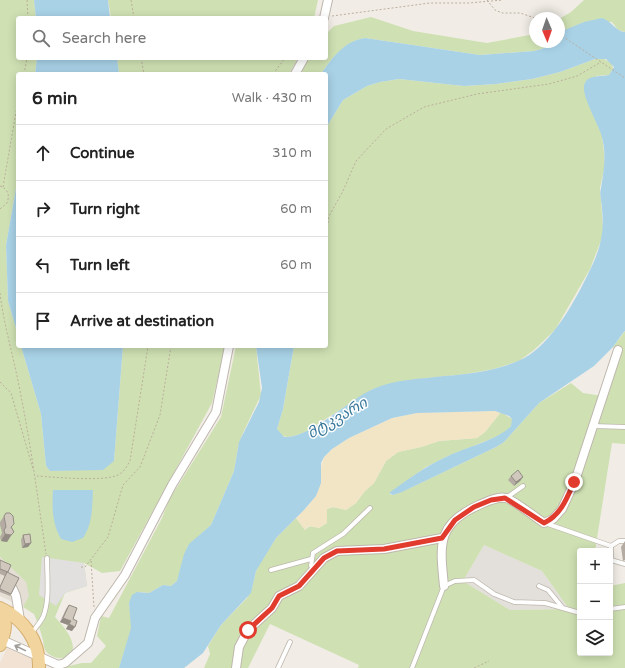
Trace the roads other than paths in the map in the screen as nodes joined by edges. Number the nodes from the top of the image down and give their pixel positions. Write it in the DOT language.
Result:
graph roads {
  1 [pos="328,0"];
  2 [pos="328,17"];
  3 [pos="303,60"];
  4 [pos="296,72"];
  5 [pos="229,348"];
  6 [pos="618,350"];
  7 [pos="594,426"];
  8 [pos="625,427"];
  9 [pos="523,486"];
  10 [pos="505,498"];
  11 [pos="370,508"];
  12 [pos="544,523"];
  13 [pos="442,538"];
  14 [pos="625,541"];
  15 [pos="610,546"];
  16 [pos="47,558"];
  17 [pos="311,559"];
  18 [pos="625,564"];
  19 [pos="271,570"];
  20 [pos="315,570"];
  21 [pos="444,586"];
  22 [pos="539,586"];
  23 [pos="13,589"];
  24 [pos="625,606"];
  25 [pos="562,607"];
  26 [pos="0,609"];
  27 [pos="613,609"];
  28 [pos="577,612"];
  29 [pos="20,620"];
  30 [pos="30,635"];
  31 [pos="1,642"];
  32 [pos="290,642"];
  33 [pos="38,662"];
  34 [pos="236,668"];
  35 [pos="278,668"];
  36 [pos="412,668"];
  1 -- 2 [label="street"];
  3 -- 4 [label="street"];
  5 -- 33 [label="street"];
  6 -- 7 [label="street"];
  7 -- 8 [label="lane"];
  7 -- 12 [label="street"];
  9 -- 10 [label="lane"];
  10 -- 12 [label="street"];
  10 -- 13 [label="street"];
  11 -- 17 [label="lane"];
  12 -- 15 [label="lane"];
  13 -- 20 [label="street"];
  13 -- 21 [label="street"];
  14 -- 15 [label="lane"];
  15 -- 18 [label="lane"];
  16 -- 30 [label="lane"];
  17 -- 19 [label="lane"];
  17 -- 20 [label="lane"];
  20 -- 34 [label="street"];
  21 -- 25 [label="lane"];
  21 -- 36 [label="lane"];
  22 -- 25 [label="lane"];
  23 -- 29 [label="street"];
  24 -- 27 [label="lane"];
  25 -- 28 [label="lane"];
  26 -- 29 [label="main road"];
  26 -- 31 [label="main road"];
  29 -- 30 [label="main road"];
  30 -- 33 [label="main road"];
  33 -- 31 [label="street, one-way"];
  32 -- 35 [label="lane"];
}
